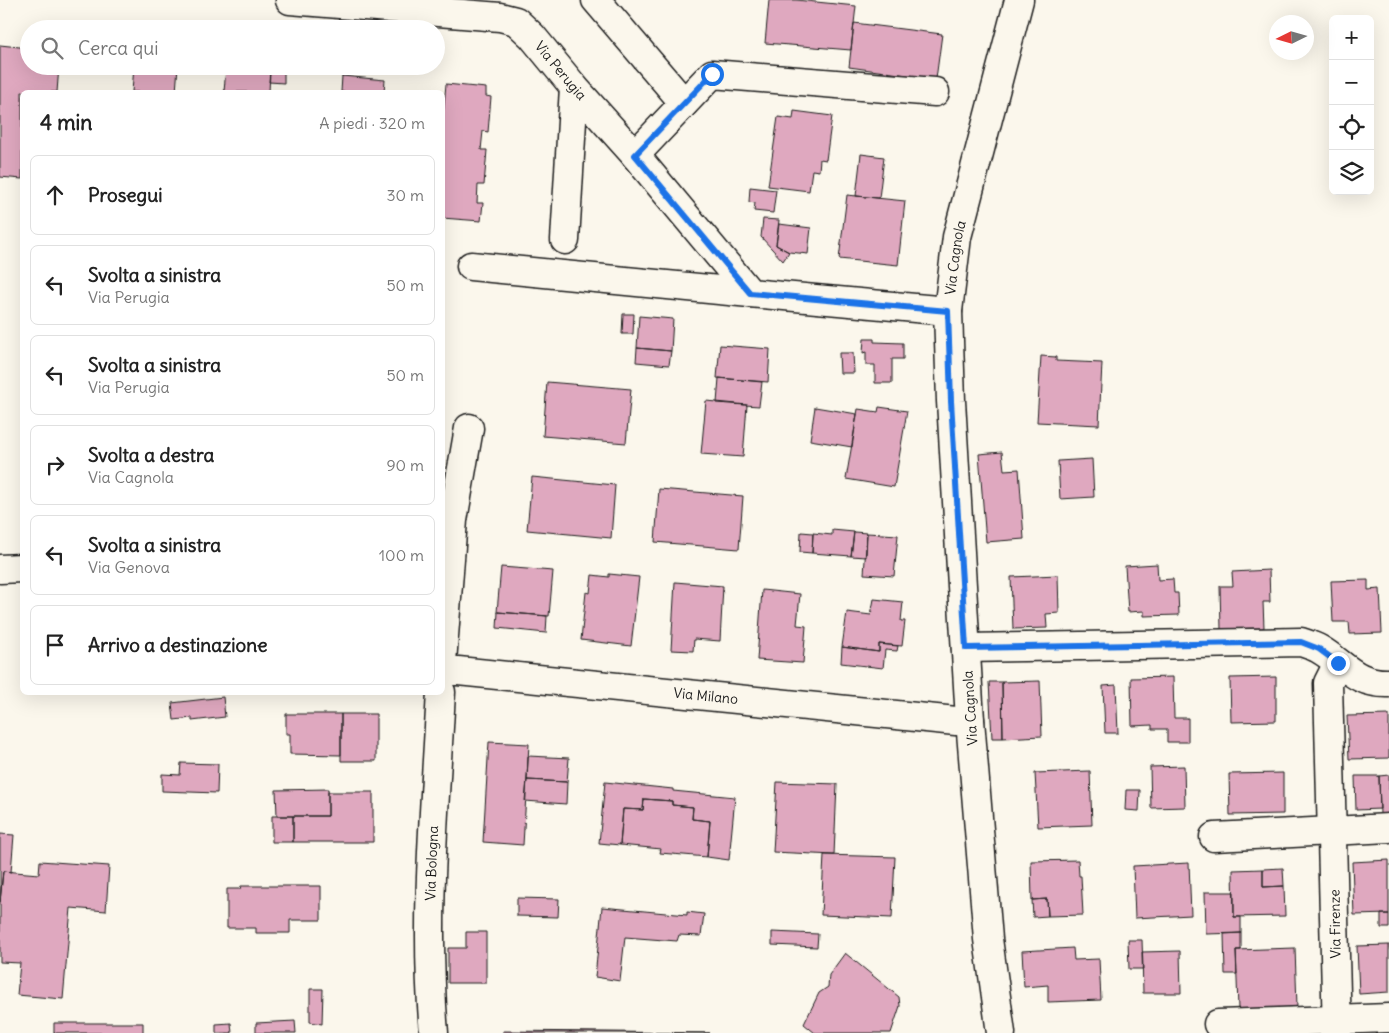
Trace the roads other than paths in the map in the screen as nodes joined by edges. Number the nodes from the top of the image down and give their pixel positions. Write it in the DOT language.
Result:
graph roads {
  1 [pos="290,0"];
  2 [pos="596,0"];
  3 [pos="1019,0"];
  4 [pos="574,87"];
  5 [pos="935,92"];
  6 [pos="684,103"];
  7 [pos="635,155"];
  8 [pos="565,240"];
  9 [pos="471,266"];
  10 [pos="750,293"];
  11 [pos="948,311"];
  12 [pos="469,428"];
  13 [pos="0,568"];
  14 [pos="20,568"];
  15 [pos="446,580"];
  16 [pos="445,600"];
  17 [pos="966,648"];
  18 [pos="1338,663"];
  19 [pos="445,671"];
  20 [pos="1389,683"];
  21 [pos="441,695"];
  22 [pos="970,720"];
  23 [pos="1389,828"];
  24 [pos="1333,830"];
  25 [pos="1214,837"];
  26 [pos="1389,1018"];
  27 [pos="1218,1024"];
  28 [pos="1337,1026"];
  29 [pos="434,1033"];
  30 [pos="1001,1033"];
  1 -- 4 [label="street, Via Perugia"];
  2 -- 6 [label="street"];
  3 -- 11 [label="street, Via Cagnola"];
  4 -- 7 [label="street, Via Perugia"];
  4 -- 8 [label="street"];
  5 -- 6 [label="street"];
  6 -- 7 [label="street"];
  7 -- 10 [label="street, Via Perugia"];
  9 -- 10 [label="street"];
  10 -- 11 [label="street"];
  11 -- 17 [label="street, Via Cagnola"];
  12 -- 15 [label="street"];
  13 -- 14 [label="street"];
  15 -- 16 [label="street"];
  17 -- 18 [label="street"];
  17 -- 22 [label="street, Via Cagnola"];
  18 -- 20 [label="street"];
  18 -- 24 [label="street, Via Firenze"];
  19 -- 22 [label="street, Via Milano"];
  21 -- 29 [label="street, Via Bologna"];
  22 -- 30 [label="street, Via Cagnola"];
  23 -- 24 [label="street"];
  24 -- 25 [label="street"];
  24 -- 28 [label="street, Via Firenze"];
  26 -- 28 [label="street"];
  27 -- 28 [label="street"];
}
